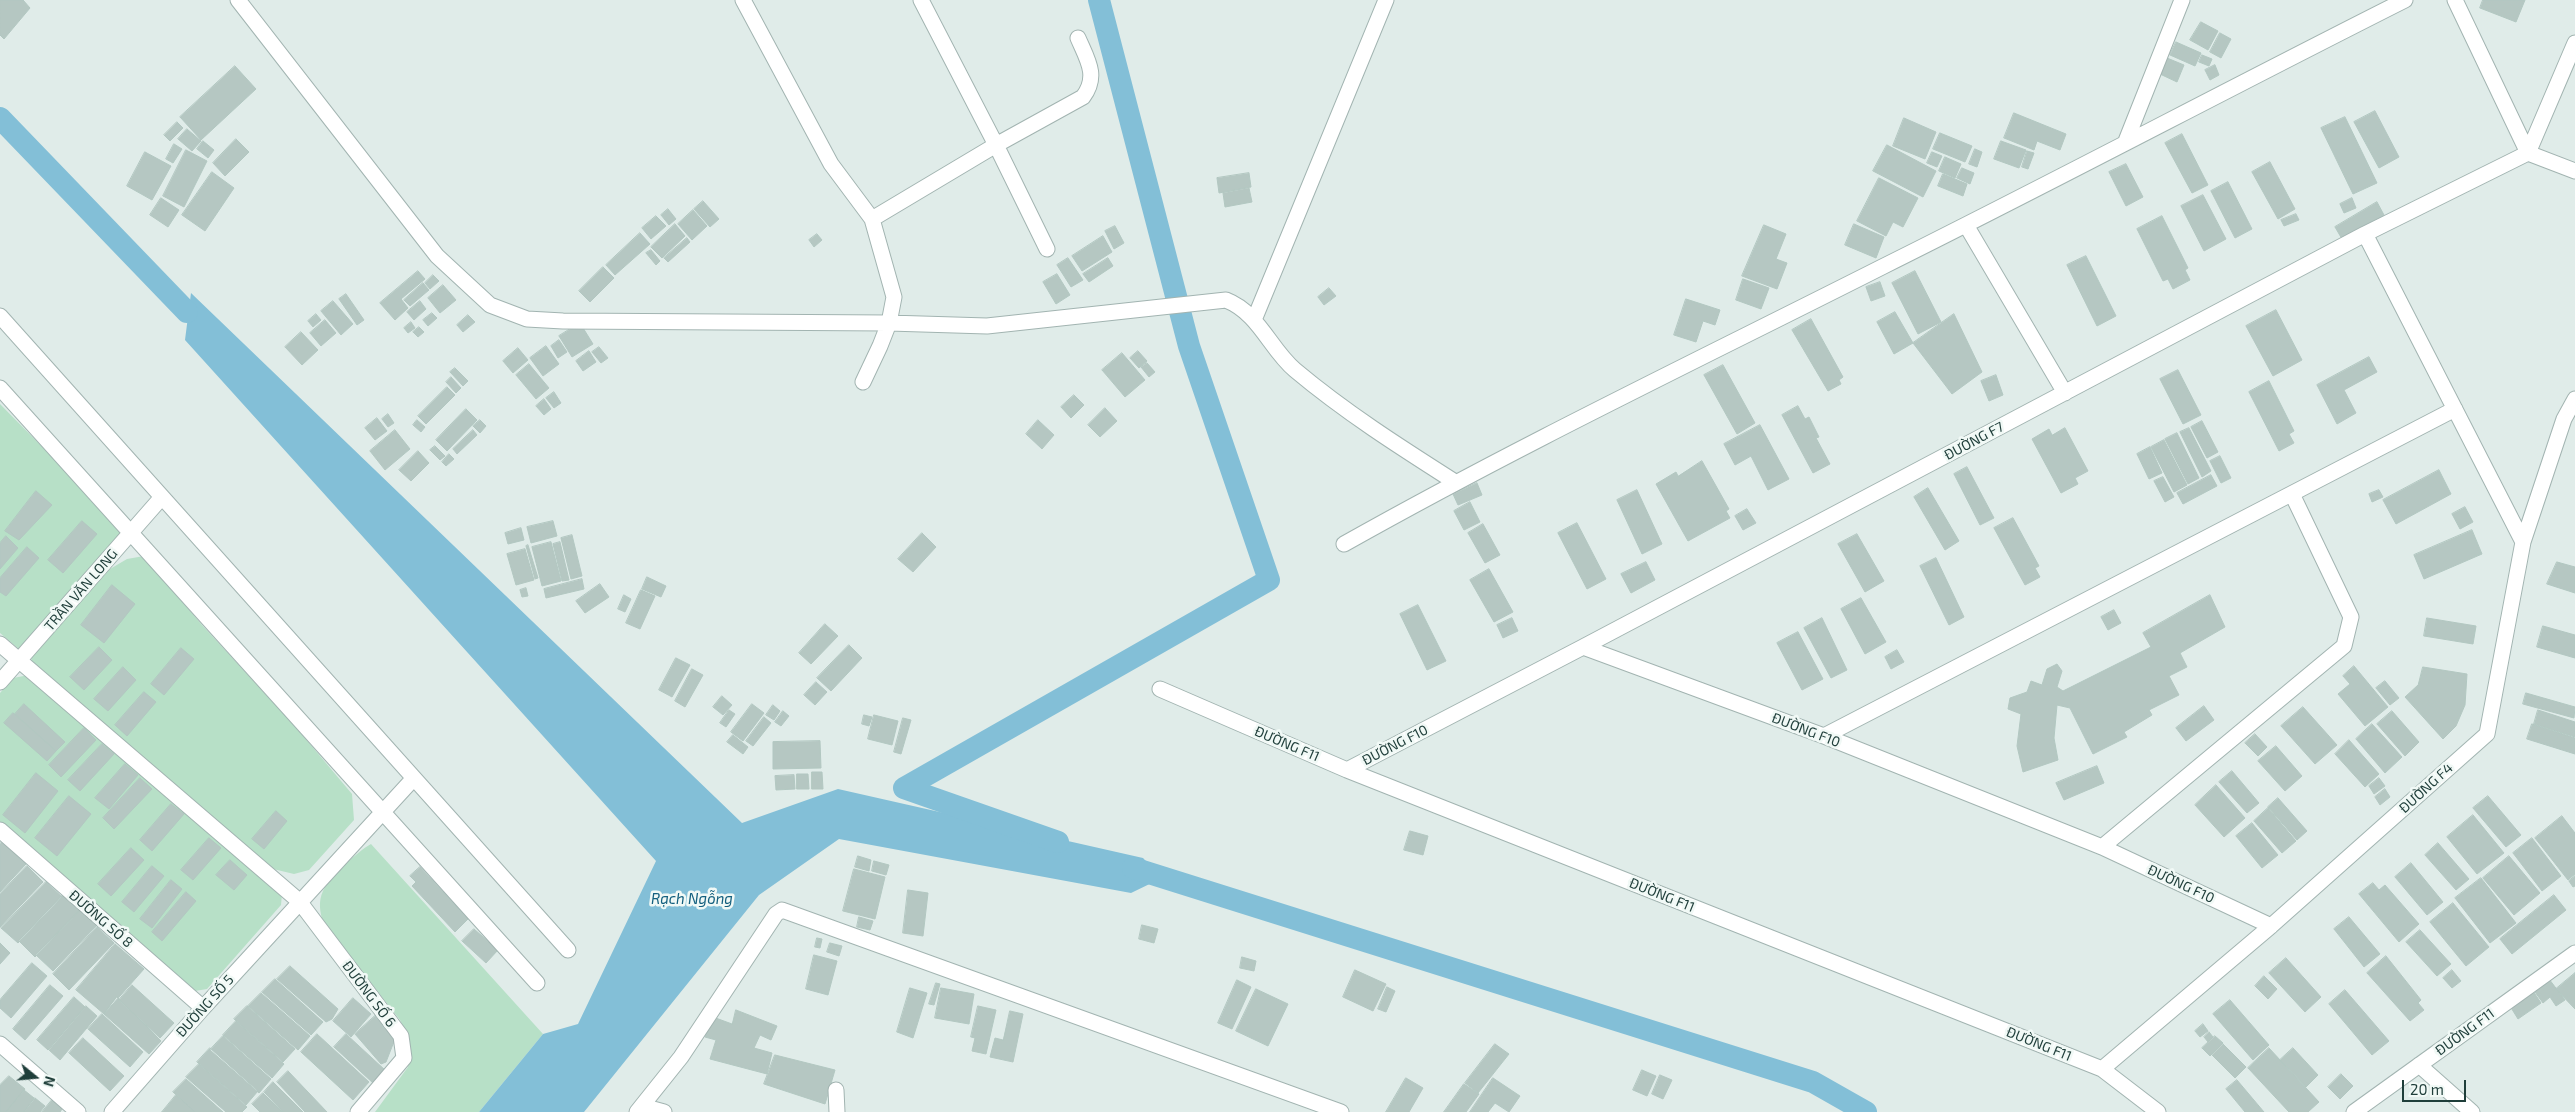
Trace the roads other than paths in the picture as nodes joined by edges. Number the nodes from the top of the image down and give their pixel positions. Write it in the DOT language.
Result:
graph roads {
  1 [pos="238,0"];
  2 [pos="743,0"];
  3 [pos="921,0"];
  4 [pos="1386,0"];
  5 [pos="2182,0"];
  6 [pos="2405,0"];
  7 [pos="2455,0"];
  8 [pos="1078,38"];
  9 [pos="2575,42"];
  10 [pos="2126,141"];
  11 [pos="996,145"];
  12 [pos="2528,153"];
  13 [pos="2575,171"];
  14 [pos="872,219"];
  15 [pos="1966,225"];
  16 [pos="2365,234"];
  17 [pos="1047,249"];
  18 [pos="0,316"];
  19 [pos="1254,320"];
  20 [pos="889,322"];
  21 [pos="863,382"];
  22 [pos="0,388"];
  23 [pos="2065,393"];
  24 [pos="2575,399"];
  25 [pos="2455,409"];
  26 [pos="1455,482"];
  27 [pos="2292,494"];
  28 [pos="162,497"];
  29 [pos="131,533"];
  30 [pos="2523,542"];
  31 [pos="1344,544"];
  32 [pos="0,644"];
  33 [pos="1583,648"];
  34 [pos="19,660"];
  35 [pos="0,682"];
  36 [pos="1160,689"];
  37 [pos="1824,736"];
  38 [pos="1347,770"];
  39 [pos="414,778"];
  40 [pos="382,812"];
  41 [pos="0,830"];
  42 [pos="2102,847"];
  43 [pos="299,901"];
  44 [pos="2271,926"];
  45 [pos="568,950"];
  46 [pos="2575,952"];
  47 [pos="537,984"];
  48 [pos="202,1008"];
  49 [pos="0,1044"];
  50 [pos="2419,1065"];
  51 [pos="2102,1069"];
  52 [pos="836,1090"];
  53 [pos="640,1109"];
  54 [pos="78,1112"];
  55 [pos="112,1112"];
  56 [pos="358,1112"];
  57 [pos="664,1112"];
  58 [pos="837,1112"];
  59 [pos="1341,1112"];
  60 [pos="2158,1112"];
  61 [pos="2354,1112"];
  62 [pos="2472,1112"];
  1 -- 20 [label="street"];
  2 -- 14 [label="street"];
  3 -- 11 [label="street"];
  4 -- 19 [label="street"];
  5 -- 10 [label="street"];
  6 -- 10 [label="street"];
  7 -- 12 [label="street"];
  8 -- 11 [label="street"];
  9 -- 12 [label="street"];
  10 -- 15 [label="street"];
  11 -- 14 [label="street"];
  11 -- 17 [label="street"];
  12 -- 13 [label="street"];
  12 -- 16 [label="street, ĐƯỜNG F7"];
  14 -- 20 [label="street"];
  15 -- 23 [label="street"];
  15 -- 26 [label="street"];
  16 -- 23 [label="street, ĐƯỜNG F7"];
  16 -- 25 [label="street"];
  18 -- 28 [label="street"];
  19 -- 20 [label="street"];
  19 -- 26 [label="street"];
  20 -- 21 [label="street"];
  22 -- 29 [label="street"];
  23 -- 33 [label="street, ĐƯỜNG F7"];
  24 -- 30 [label="street, ĐƯỜNG F4"];
  25 -- 27 [label="street"];
  25 -- 30 [label="street"];
  26 -- 31 [label="street"];
  27 -- 37 [label="street"];
  27 -- 42 [label="street"];
  28 -- 29 [label="street, TRẦN VĂN LONG"];
  28 -- 39 [label="street"];
  29 -- 34 [label="street, TRẦN VĂN LONG"];
  29 -- 40 [label="street"];
  30 -- 44 [label="street, ĐƯỜNG F4"];
  32 -- 34 [label="street, ĐƯỜNG SỐ 6"];
  33 -- 37 [label="street, ĐƯỜNG F10"];
  33 -- 38 [label="street, ĐƯỜNG F10"];
  34 -- 35 [label="street, TRẦN VĂN LONG"];
  34 -- 43 [label="street, ĐƯỜNG SỐ 6"];
  36 -- 38 [label="street, ĐƯỜNG F11"];
  37 -- 42 [label="street, ĐƯỜNG F10"];
  38 -- 51 [label="street, ĐƯỜNG F11"];
  39 -- 40 [label="street, ĐƯỜNG SỐ 5"];
  39 -- 45 [label="street"];
  40 -- 43 [label="street, ĐƯỜNG SỐ 5"];
  40 -- 47 [label="street"];
  41 -- 48 [label="street, ĐƯỜNG SỐ 8"];
  42 -- 44 [label="street, ĐƯỜNG F10"];
  43 -- 48 [label="street, ĐƯỜNG SỐ 5"];
  43 -- 56 [label="street, ĐƯỜNG SỐ 6"];
  44 -- 51 [label="street, ĐƯỜNG F4"];
  46 -- 50 [label="street, ĐƯỜNG F11"];
  48 -- 55 [label="street, ĐƯỜNG SỐ 5"];
  49 -- 54 [label="street"];
  50 -- 61 [label="street, ĐƯỜNG F11"];
  50 -- 62 [label="street"];
  51 -- 60 [label="street, ĐƯỜNG F11"];
  52 -- 58 [label="street"];
  53 -- 57 [label="street"];
  53 -- 59 [label="street"];
}
